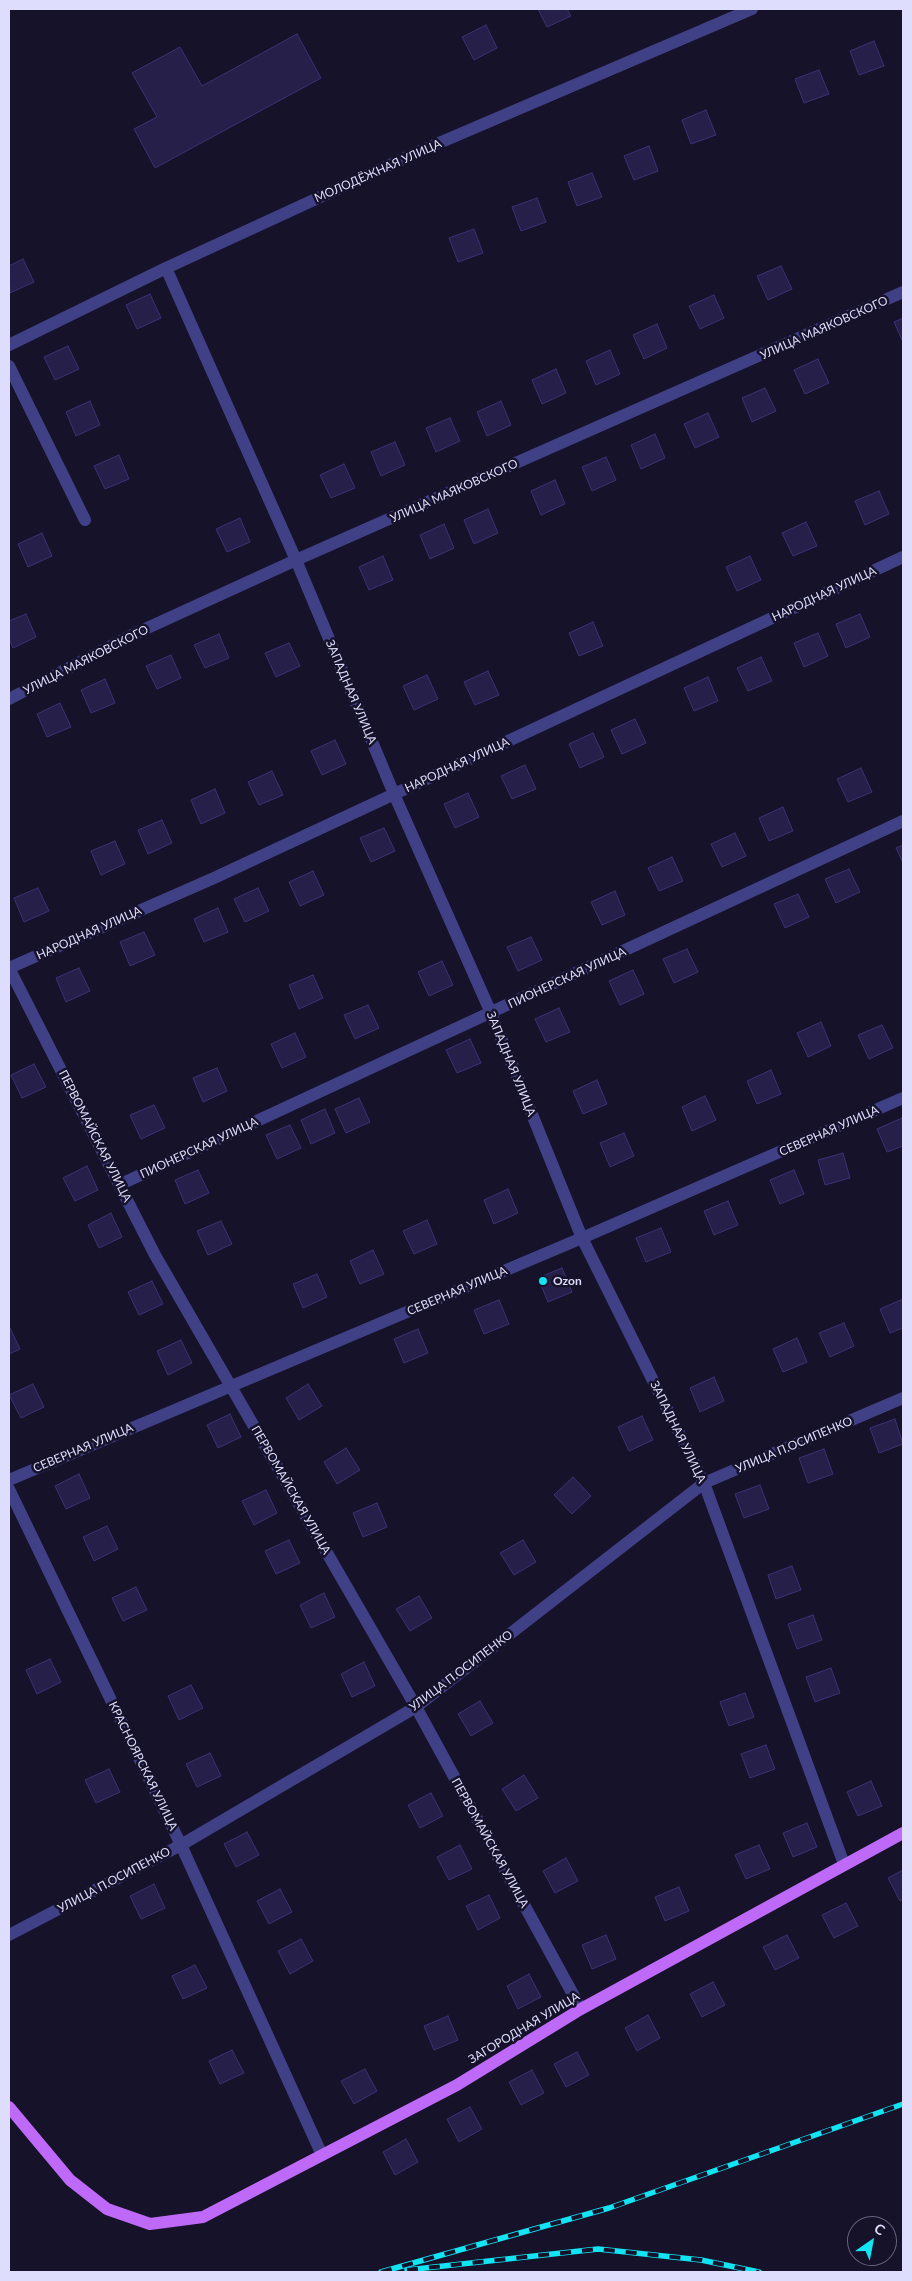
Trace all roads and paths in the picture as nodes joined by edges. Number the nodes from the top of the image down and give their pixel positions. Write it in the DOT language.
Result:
graph roads {
  1 [pos="752,9"];
  2 [pos="166,268"];
  3 [pos="903,292"];
  4 [pos="9,345"];
  5 [pos="9,366"];
  6 [pos="85,520"];
  7 [pos="903,557"];
  8 [pos="296,560"];
  9 [pos="9,699"];
  10 [pos="394,794"];
  11 [pos="903,821"];
  12 [pos="9,968"];
  13 [pos="491,1013"];
  14 [pos="903,1098"];
  15 [pos="120,1184"];
  16 [pos="582,1238"];
  17 [pos="230,1385"];
  18 [pos="903,1398"];
  19 [pos="9,1480"];
  20 [pos="704,1483"];
  21 [pos="9,1489"];
  22 [pos="416,1707"];
  23 [pos="903,1832"];
  24 [pos="181,1845"];
  25 [pos="844,1864"];
  26 [pos="9,1935"];
  27 [pos="581,2009"];
  28 [pos="9,2107"];
  29 [pos="322,2155"];
  1 -- 2 [label="street, МОЛОДЁЖНАЯ УЛИЦА"];
  2 -- 4 [label="street, МОЛОДЁЖНАЯ УЛИЦА"];
  2 -- 8 [label="street, ЗАПАДНАЯ УЛИЦА"];
  3 -- 8 [label="street, УЛИЦА МАЯКОВСКОГО"];
  5 -- 6 [label="street"];
  7 -- 10 [label="street, НАРОДНАЯ УЛИЦА"];
  8 -- 9 [label="street, УЛИЦА МАЯКОВСКОГО"];
  8 -- 10 [label="street, ЗАПАДНАЯ УЛИЦА"];
  10 -- 12 [label="street, НАРОДНАЯ УЛИЦА"];
  10 -- 13 [label="street, ЗАПАДНАЯ УЛИЦА"];
  11 -- 13 [label="street, ПИОНЕРСКАЯ УЛИЦА"];
  12 -- 15 [label="street, ПЕРВОМАЙСКАЯ УЛИЦА"];
  13 -- 15 [label="street, ПИОНЕРСКАЯ УЛИЦА"];
  13 -- 16 [label="street, ЗАПАДНАЯ УЛИЦА"];
  14 -- 16 [label="street, СЕВЕРНАЯ УЛИЦА"];
  15 -- 17 [label="street, ПЕРВОМАЙСКАЯ УЛИЦА"];
  16 -- 17 [label="street, СЕВЕРНАЯ УЛИЦА"];
  16 -- 20 [label="street, ЗАПАДНАЯ УЛИЦА"];
  17 -- 19 [label="street, СЕВЕРНАЯ УЛИЦА"];
  17 -- 22 [label="street, ПЕРВОМАЙСКАЯ УЛИЦА"];
  18 -- 20 [label="street, УЛИЦА П.ОСИПЕНКО"];
  20 -- 22 [label="street, УЛИЦА П.ОСИПЕНКО"];
  20 -- 25 [label="street, ЗАПАДНАЯ УЛИЦА"];
  21 -- 24 [label="street, КРАСНОЯРСКАЯ УЛИЦА"];
  22 -- 24 [label="street, УЛИЦА П.ОСИПЕНКО"];
  22 -- 27 [label="street, ПЕРВОМАЙСКАЯ УЛИЦА"];
  23 -- 25 [label="main road, ЗАГОРОДНАЯ УЛИЦА"];
  24 -- 26 [label="street, УЛИЦА П.ОСИПЕНКО"];
  24 -- 29 [label="street, КРАСНОЯРСКАЯ УЛИЦА"];
  25 -- 27 [label="main road, ЗАГОРОДНАЯ УЛИЦА"];
  27 -- 29 [label="main road, ЗАГОРОДНАЯ УЛИЦА"];
  28 -- 29 [label="main road, ЗАГОРОДНАЯ УЛИЦА"];
}
